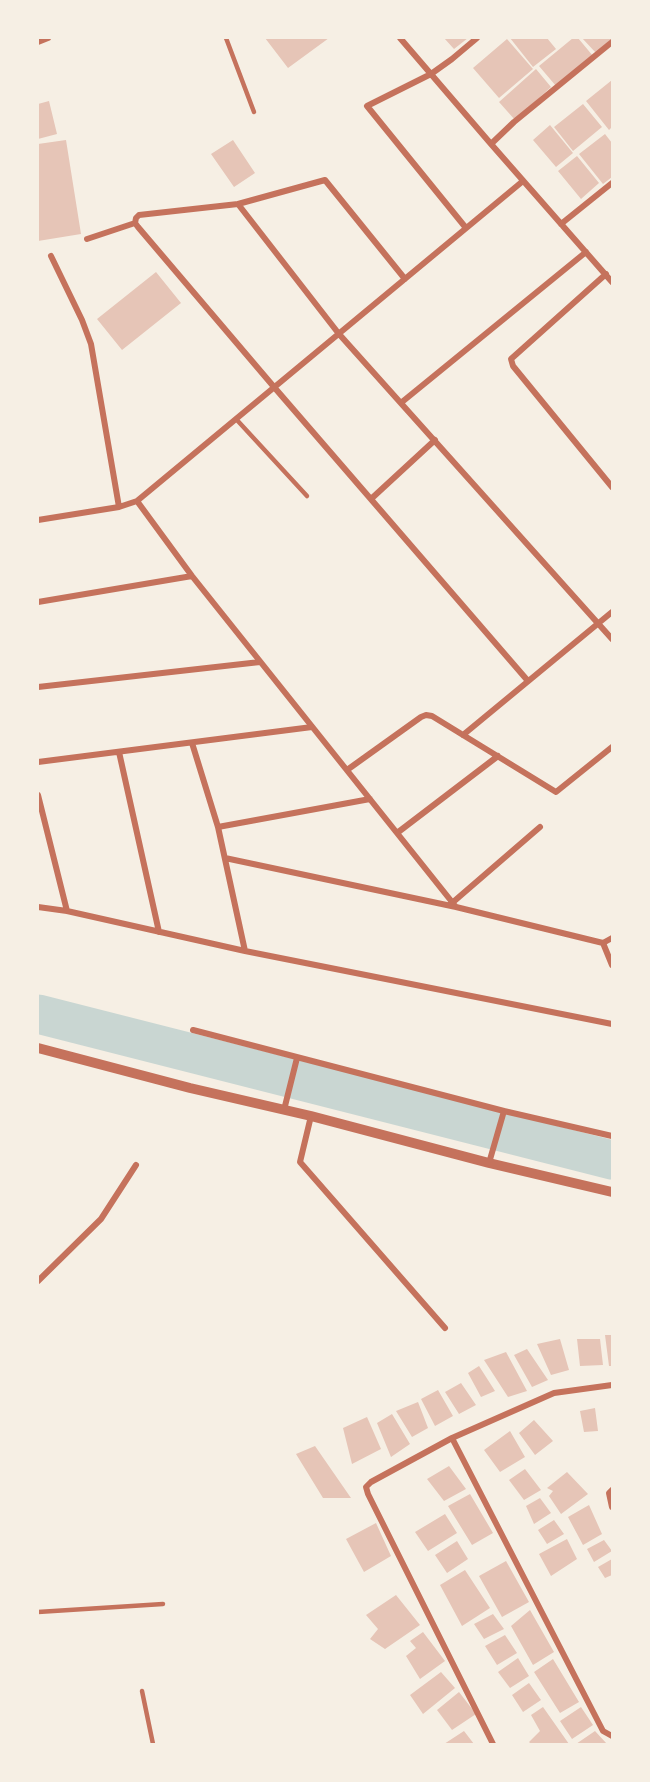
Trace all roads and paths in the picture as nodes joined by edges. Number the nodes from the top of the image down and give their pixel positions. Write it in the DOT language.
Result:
graph roads {
  1 [pos="48,38"];
  2 [pos="226,38"];
  3 [pos="400,38"];
  4 [pos="477,38"];
  5 [pos="38,42"];
  6 [pos="612,42"];
  7 [pos="431,74"];
  8 [pos="254,112"];
  9 [pos="490,144"];
  10 [pos="523,181"];
  11 [pos="612,183"];
  12 [pos="238,204"];
  13 [pos="135,222"];
  14 [pos="561,224"];
  15 [pos="466,228"];
  16 [pos="87,239"];
  17 [pos="586,252"];
  18 [pos="51,256"];
  19 [pos="606,274"];
  20 [pos="405,279"];
  21 [pos="612,282"];
  22 [pos="339,334"];
  23 [pos="274,387"];
  24 [pos="402,402"];
  25 [pos="236,419"];
  26 [pos="435,440"];
  27 [pos="612,487"];
  28 [pos="307,496"];
  29 [pos="371,499"];
  30 [pos="137,501"];
  31 [pos="119,507"];
  32 [pos="38,520"];
  33 [pos="192,576"];
  34 [pos="38,602"];
  35 [pos="612,612"];
  36 [pos="599,623"];
  37 [pos="612,639"];
  38 [pos="260,662"];
  39 [pos="528,681"];
  40 [pos="38,687"];
  41 [pos="312,727"];
  42 [pos="463,735"];
  43 [pos="192,743"];
  44 [pos="612,747"];
  45 [pos="120,752"];
  46 [pos="498,756"];
  47 [pos="38,762"];
  48 [pos="347,770"];
  49 [pos="38,795"];
  50 [pos="370,799"];
  51 [pos="218,827"];
  52 [pos="540,827"];
  53 [pos="397,834"];
  54 [pos="225,858"];
  55 [pos="454,905"];
  56 [pos="38,908"];
  57 [pos="67,911"];
  58 [pos="159,932"];
  59 [pos="612,938"];
  60 [pos="603,943"];
  61 [pos="245,951"];
  62 [pos="612,965"];
  63 [pos="612,1024"];
  64 [pos="193,1030"];
  65 [pos="38,1048"];
  66 [pos="296,1061"];
  67 [pos="284,1110"];
  68 [pos="503,1112"];
  69 [pos="311,1116"];
  70 [pos="612,1136"];
  71 [pos="489,1163"];
  72 [pos="136,1165"];
  73 [pos="612,1192"];
  74 [pos="38,1281"];
  75 [pos="445,1328"];
  76 [pos="612,1385"];
  77 [pos="452,1438"];
  78 [pos="612,1490"];
  79 [pos="612,1507"];
  80 [pos="163,1604"];
  81 [pos="38,1612"];
  82 [pos="142,1691"];
  83 [pos="612,1736"];
  84 [pos="153,1744"];
  85 [pos="493,1744"];
  1 -- 5 [label="street"];
  2 -- 8 [label="lane"];
  3 -- 7 [label="street"];
  4 -- 7 [label="street"];
  6 -- 9 [label="street"];
  7 -- 9 [label="street"];
  7 -- 15 [label="street"];
  9 -- 10 [label="street"];
  10 -- 14 [label="street"];
  10 -- 15 [label="street"];
  11 -- 14 [label="street"];
  12 -- 13 [label="street"];
  12 -- 20 [label="street"];
  12 -- 22 [label="street"];
  13 -- 16 [label="street"];
  13 -- 23 [label="street"];
  14 -- 17 [label="street"];
  15 -- 20 [label="street"];
  17 -- 19 [label="street"];
  17 -- 24 [label="street"];
  18 -- 31 [label="street"];
  19 -- 21 [label="street"];
  19 -- 27 [label="street"];
  20 -- 22 [label="street"];
  22 -- 23 [label="street"];
  22 -- 24 [label="street"];
  23 -- 25 [label="street"];
  23 -- 29 [label="street"];
  24 -- 26 [label="street"];
  25 -- 28 [label="lane"];
  25 -- 30 [label="street"];
  26 -- 29 [label="street"];
  26 -- 36 [label="street"];
  29 -- 39 [label="street"];
  30 -- 31 [label="street"];
  30 -- 33 [label="street"];
  31 -- 32 [label="street"];
  33 -- 34 [label="street"];
  33 -- 38 [label="street"];
  35 -- 36 [label="street"];
  36 -- 37 [label="street"];
  36 -- 39 [label="street"];
  38 -- 40 [label="street"];
  38 -- 41 [label="street"];
  39 -- 42 [label="street"];
  41 -- 43 [label="street"];
  41 -- 48 [label="street"];
  42 -- 46 [label="street"];
  42 -- 48 [label="street"];
  43 -- 45 [label="street"];
  43 -- 51 [label="street"];
  44 -- 46 [label="street"];
  45 -- 47 [label="street"];
  45 -- 58 [label="street"];
  46 -- 53 [label="street"];
  48 -- 50 [label="street"];
  49 -- 57 [label="street"];
  50 -- 51 [label="street"];
  50 -- 53 [label="street"];
  51 -- 54 [label="street"];
  52 -- 55 [label="street"];
  53 -- 55 [label="street"];
  54 -- 55 [label="street"];
  54 -- 61 [label="street"];
  55 -- 60 [label="street"];
  56 -- 57 [label="street"];
  57 -- 58 [label="street"];
  58 -- 61 [label="street"];
  59 -- 60 [label="street"];
  60 -- 62 [label="street"];
  61 -- 63 [label="street"];
  64 -- 66 [label="street"];
  65 -- 67 [label="street"];
  66 -- 67 [label="street"];
  66 -- 68 [label="street"];
  67 -- 69 [label="street"];
  68 -- 70 [label="street"];
  68 -- 71 [label="street"];
  69 -- 71 [label="street"];
  69 -- 75 [label="street"];
  71 -- 73 [label="street"];
  72 -- 74 [label="street"];
  76 -- 77 [label="street"];
  77 -- 83 [label="street"];
  77 -- 85 [label="street"];
  78 -- 79 [label="street"];
  80 -- 81 [label="lane"];
  82 -- 84 [label="lane"];
}
